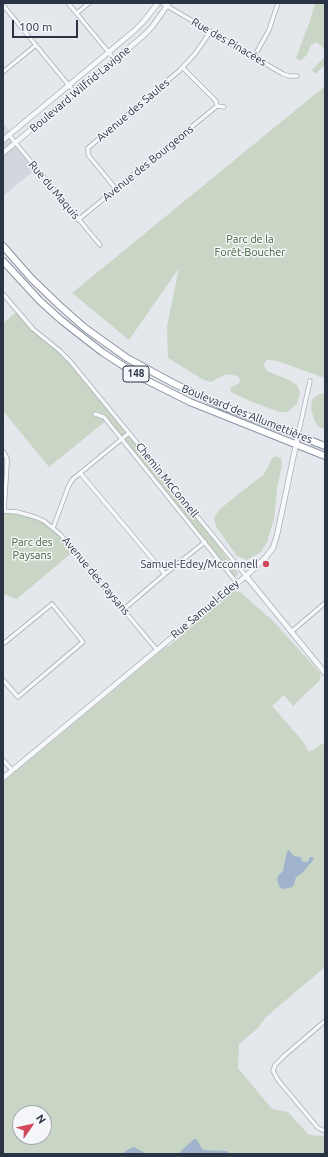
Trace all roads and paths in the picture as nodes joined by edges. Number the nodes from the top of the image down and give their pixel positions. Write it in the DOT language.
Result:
graph roads {
  1 [pos="68,3"];
  2 [pos="89,3"];
  3 [pos="158,3"];
  4 [pos="162,3"];
  5 [pos="278,3"];
  6 [pos="3,5"];
  7 [pos="168,5"];
  8 [pos="77,13"];
  9 [pos="210,32"];
  10 [pos="36,45"];
  11 [pos="109,52"];
  12 [pos="254,57"];
  13 [pos="115,60"];
  14 [pos="183,68"];
  15 [pos="3,72"];
  16 [pos="297,76"];
  17 [pos="69,85"];
  18 [pos="75,93"];
  19 [pos="217,106"];
  20 [pos="224,107"];
  21 [pos="8,136"];
  22 [pos="3,140"];
  23 [pos="15,143"];
  24 [pos="3,153"];
  25 [pos="116,189"];
  26 [pos="78,220"];
  27 [pos="100,245"];
  28 [pos="3,246"];
  29 [pos="3,261"];
  30 [pos="3,294"];
  31 [pos="310,381"];
  32 [pos="95,414"];
  33 [pos="129,433"];
  34 [pos="298,435"];
  35 [pos="121,440"];
  36 [pos="296,445"];
  37 [pos="325,446"];
  38 [pos="3,451"];
  39 [pos="325,456"];
  40 [pos="81,474"];
  41 [pos="4,511"];
  42 [pos="53,528"];
  43 [pos="205,542"];
  44 [pos="165,574"];
  45 [pos="246,576"];
  46 [pos="237,583"];
  47 [pos="325,603"];
  48 [pos="124,609"];
  49 [pos="291,632"];
  50 [pos="3,644"];
  51 [pos="157,650"];
  52 [pos="325,673"];
  53 [pos="3,680"];
  54 [pos="3,760"];
  55 [pos="12,770"];
  56 [pos="3,778"];
  57 [pos="325,1022"];
  58 [pos="325,1131"];
  1 -- 8 [label="street"];
  2 -- 8 [label="street"];
  3 -- 11 [label="street, Boulevard Wilfrid-Lavigne"];
  4 -- 7 [label="street, Rue des Pinacées"];
  5 -- 12 [label="street"];
  6 -- 10 [label="street"];
  7 -- 9 [label="street, Rue des Pinacées"];
  7 -- 13 [label="street, Boulevard Wilfrid-Lavigne"];
  8 -- 11 [label="street"];
  9 -- 12 [label="street, Rue des Pinacées"];
  9 -- 14 [label="street, Avenue des Saules"];
  10 -- 15 [label="street"];
  10 -- 17 [label="street"];
  11 -- 13 [label="street"];
  11 -- 17 [label="street, Boulevard Wilfrid-Lavigne"];
  12 -- 16 [label="street, Rue des Pinacées"];
  13 -- 18 [label="street, Boulevard Wilfrid-Lavigne"];
  14 -- 19 [label="street"];
  14 -- 25 [label="street, Avenue des Saules"];
  17 -- 18 [label="street"];
  17 -- 21 [label="street, Boulevard Wilfrid-Lavigne"];
  18 -- 23 [label="street, Boulevard Wilfrid-Lavigne"];
  19 -- 20 [label="street"];
  19 -- 25 [label="street, Avenue des Bourgeons"];
  21 -- 22 [label="street, Boulevard Wilfrid-Lavigne"];
  21 -- 23 [label="street, Rue du Maquis"];
  23 -- 24 [label="street, Boulevard Wilfrid-Lavigne"];
  23 -- 26 [label="street, Rue du Maquis"];
  25 -- 26 [label="street, Avenue des Bourgeons"];
  26 -- 27 [label="street, Rue du Maquis"];
  28 -- 34 [label="highway, Boulevard des Allumettières / 148"];
  29 -- 36 [label="highway, Boulevard des Allumettières / 148"];
  30 -- 33 [label="street, Chemin McConnell"];
  31 -- 34 [label="street, Rue Samuel-Edey"];
  32 -- 35 [label="street"];
  33 -- 35 [label="street"];
  33 -- 45 [label="street, Chemin McConnell"];
  34 -- 36 [label="street, Rue Samuel-Edey"];
  34 -- 37 [label="highway, Boulevard des Allumettières / 148"];
  35 -- 40 [label="street"];
  35 -- 43 [label="street"];
  36 -- 39 [label="highway, Boulevard des Allumettières / 148"];
  36 -- 45 [label="street, Rue Samuel-Edey"];
  38 -- 41 [label="street"];
  40 -- 42 [label="street"];
  40 -- 44 [label="street"];
  41 -- 42 [label="street, Avenue des Paysans"];
  42 -- 48 [label="street, Avenue des Paysans"];
  43 -- 44 [label="street"];
  43 -- 46 [label="street"];
  44 -- 48 [label="street"];
  45 -- 46 [label="street, Rue Samuel-Edey"];
  45 -- 49 [label="street, Chemin McConnell"];
  46 -- 51 [label="street, Rue Samuel-Edey"];
  47 -- 49 [label="street"];
  48 -- 51 [label="street, Avenue des Paysans"];
  49 -- 52 [label="street, Chemin McConnell"];
  50 -- 53 [label="street"];
  51 -- 55 [label="street, Rue Samuel-Edey"];
  54 -- 55 [label="street"];
  55 -- 56 [label="street, Rue Samuel-Edey"];
  57 -- 58 [label="street"];
}
